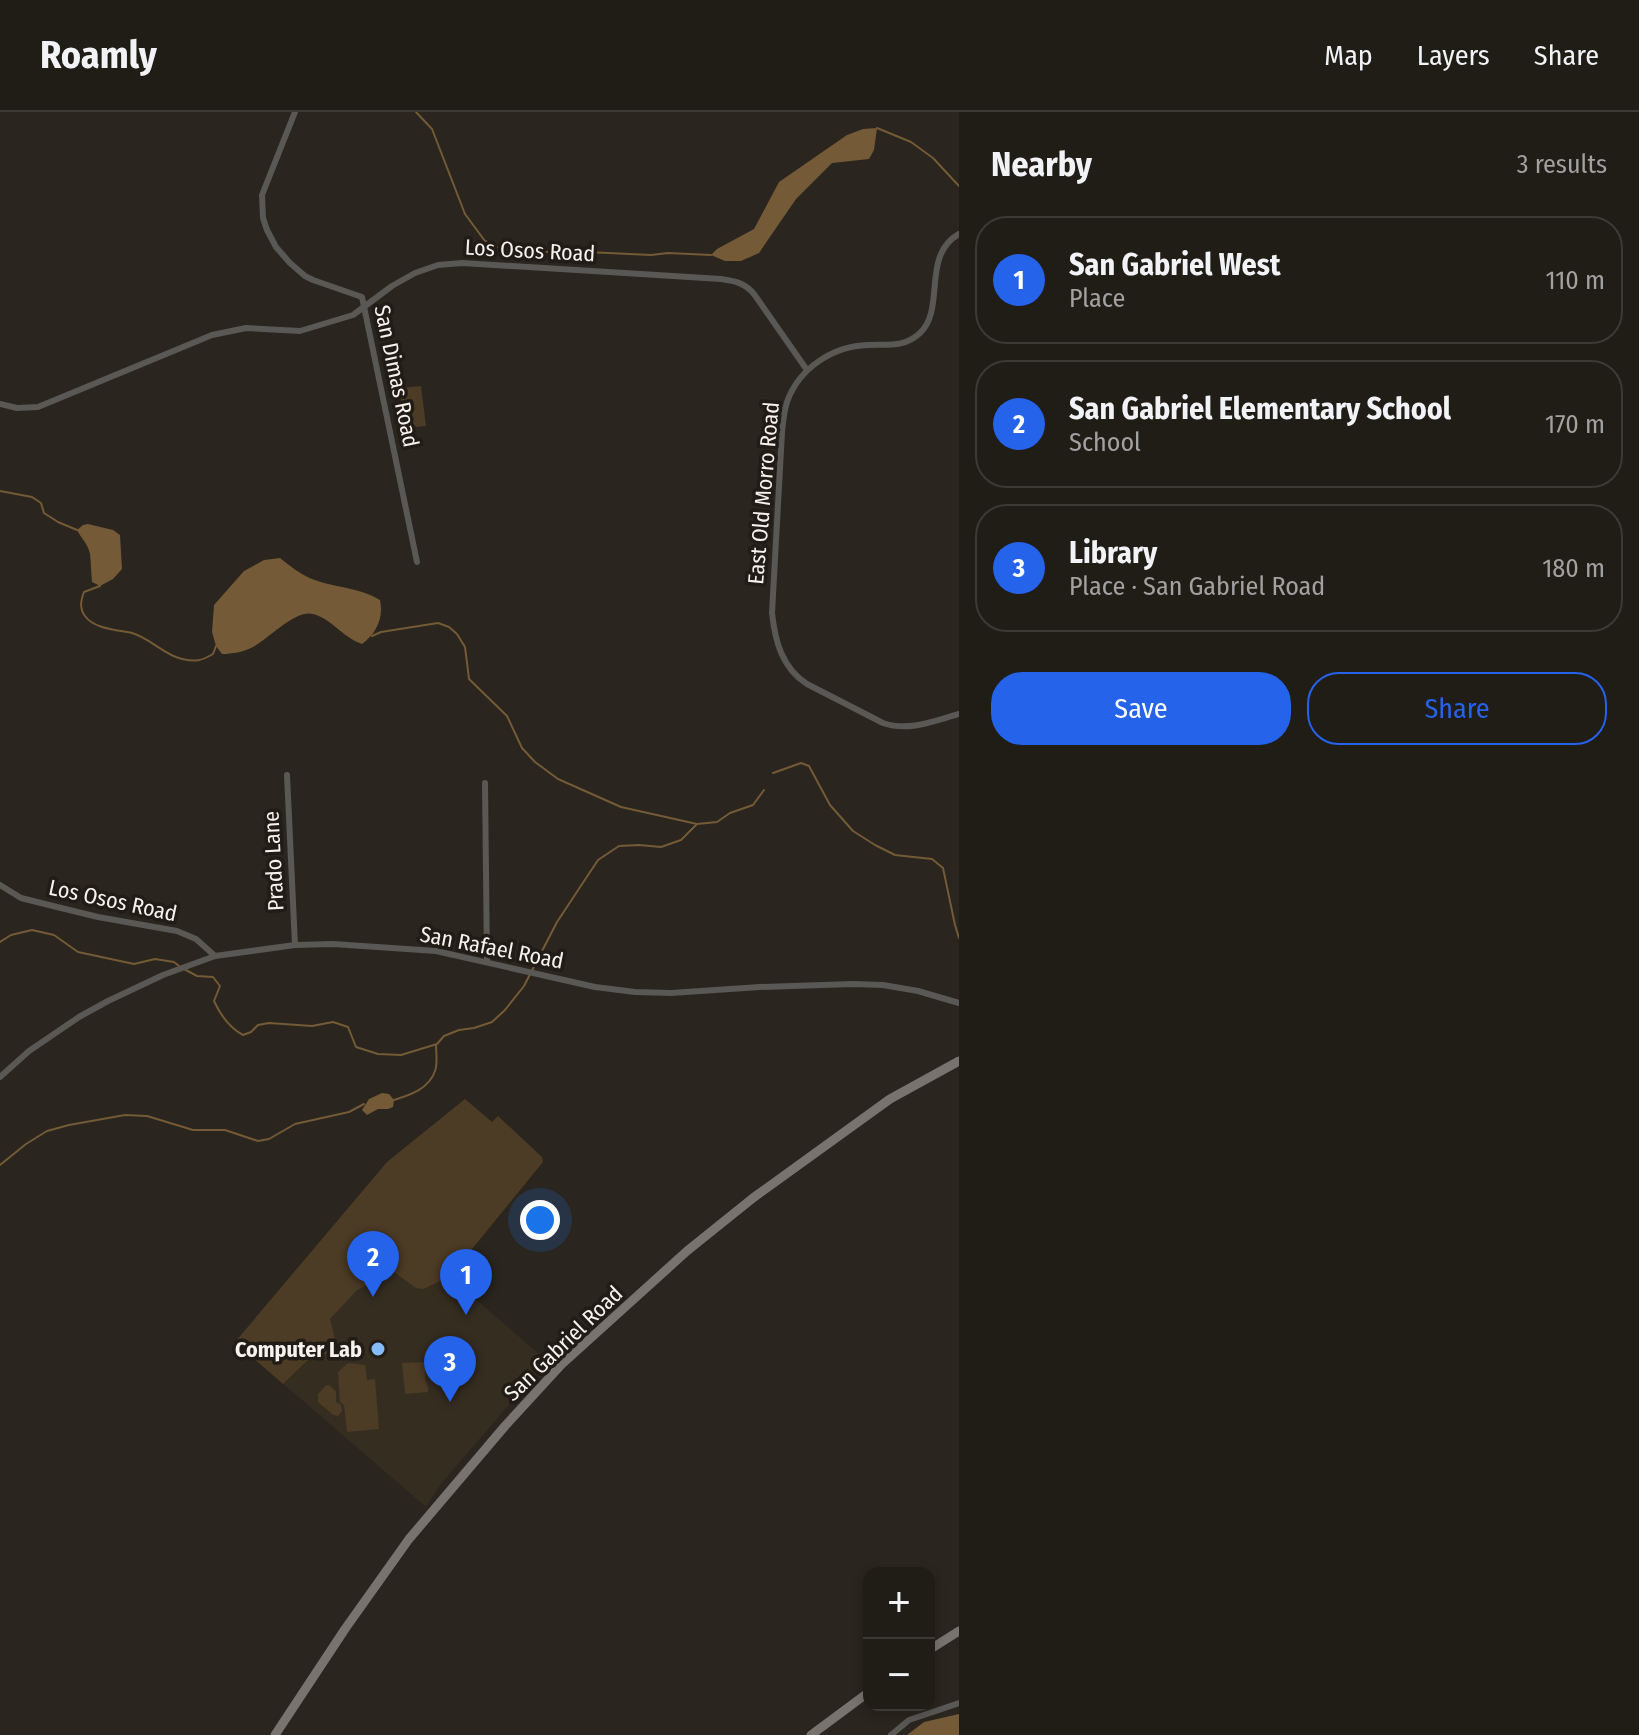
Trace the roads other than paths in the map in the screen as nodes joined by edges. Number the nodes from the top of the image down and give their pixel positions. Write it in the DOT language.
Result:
graph roads {
  1 [pos="295,112"];
  2 [pos="959,234"];
  3 [pos="364,306"];
  4 [pos="807,370"];
  5 [pos="0,404"];
  6 [pos="417,562"];
  7 [pos="959,714"];
  8 [pos="287,775"];
  9 [pos="485,783"];
  10 [pos="0,885"];
  11 [pos="295,945"];
  12 [pos="215,956"];
  13 [pos="487,961"];
  14 [pos="959,1003"];
  15 [pos="959,1061"];
  16 [pos="0,1077"];
  17 [pos="959,1631"];
  18 [pos="935,1646"];
  19 [pos="863,1696"];
  20 [pos="959,1703"];
  21 [pos="275,1735"];
  22 [pos="811,1735"];
  23 [pos="891,1735"];
  1 -- 3 [label="street, San Dimas Road"];
  2 -- 4 [label="street, East Old Morro Road"];
  3 -- 4 [label="street, Los Osos Road"];
  3 -- 5 [label="street, Los Osos Road"];
  3 -- 6 [label="street, San Dimas Road"];
  4 -- 7 [label="street, East Old Morro Road"];
  8 -- 11 [label="street, Prado Lane"];
  9 -- 13 [label="street"];
  10 -- 12 [label="street, Los Osos Road"];
  11 -- 12 [label="street, San Rafael Road"];
  11 -- 13 [label="street, San Rafael Road"];
  12 -- 16 [label="street, San Rafael Road"];
  13 -- 14 [label="street, San Rafael Road"];
  15 -- 21 [label="street, San Gabriel Road"];
  17 -- 18 [label="street"];
  19 -- 22 [label="street"];
  20 -- 23 [label="street"];
}
